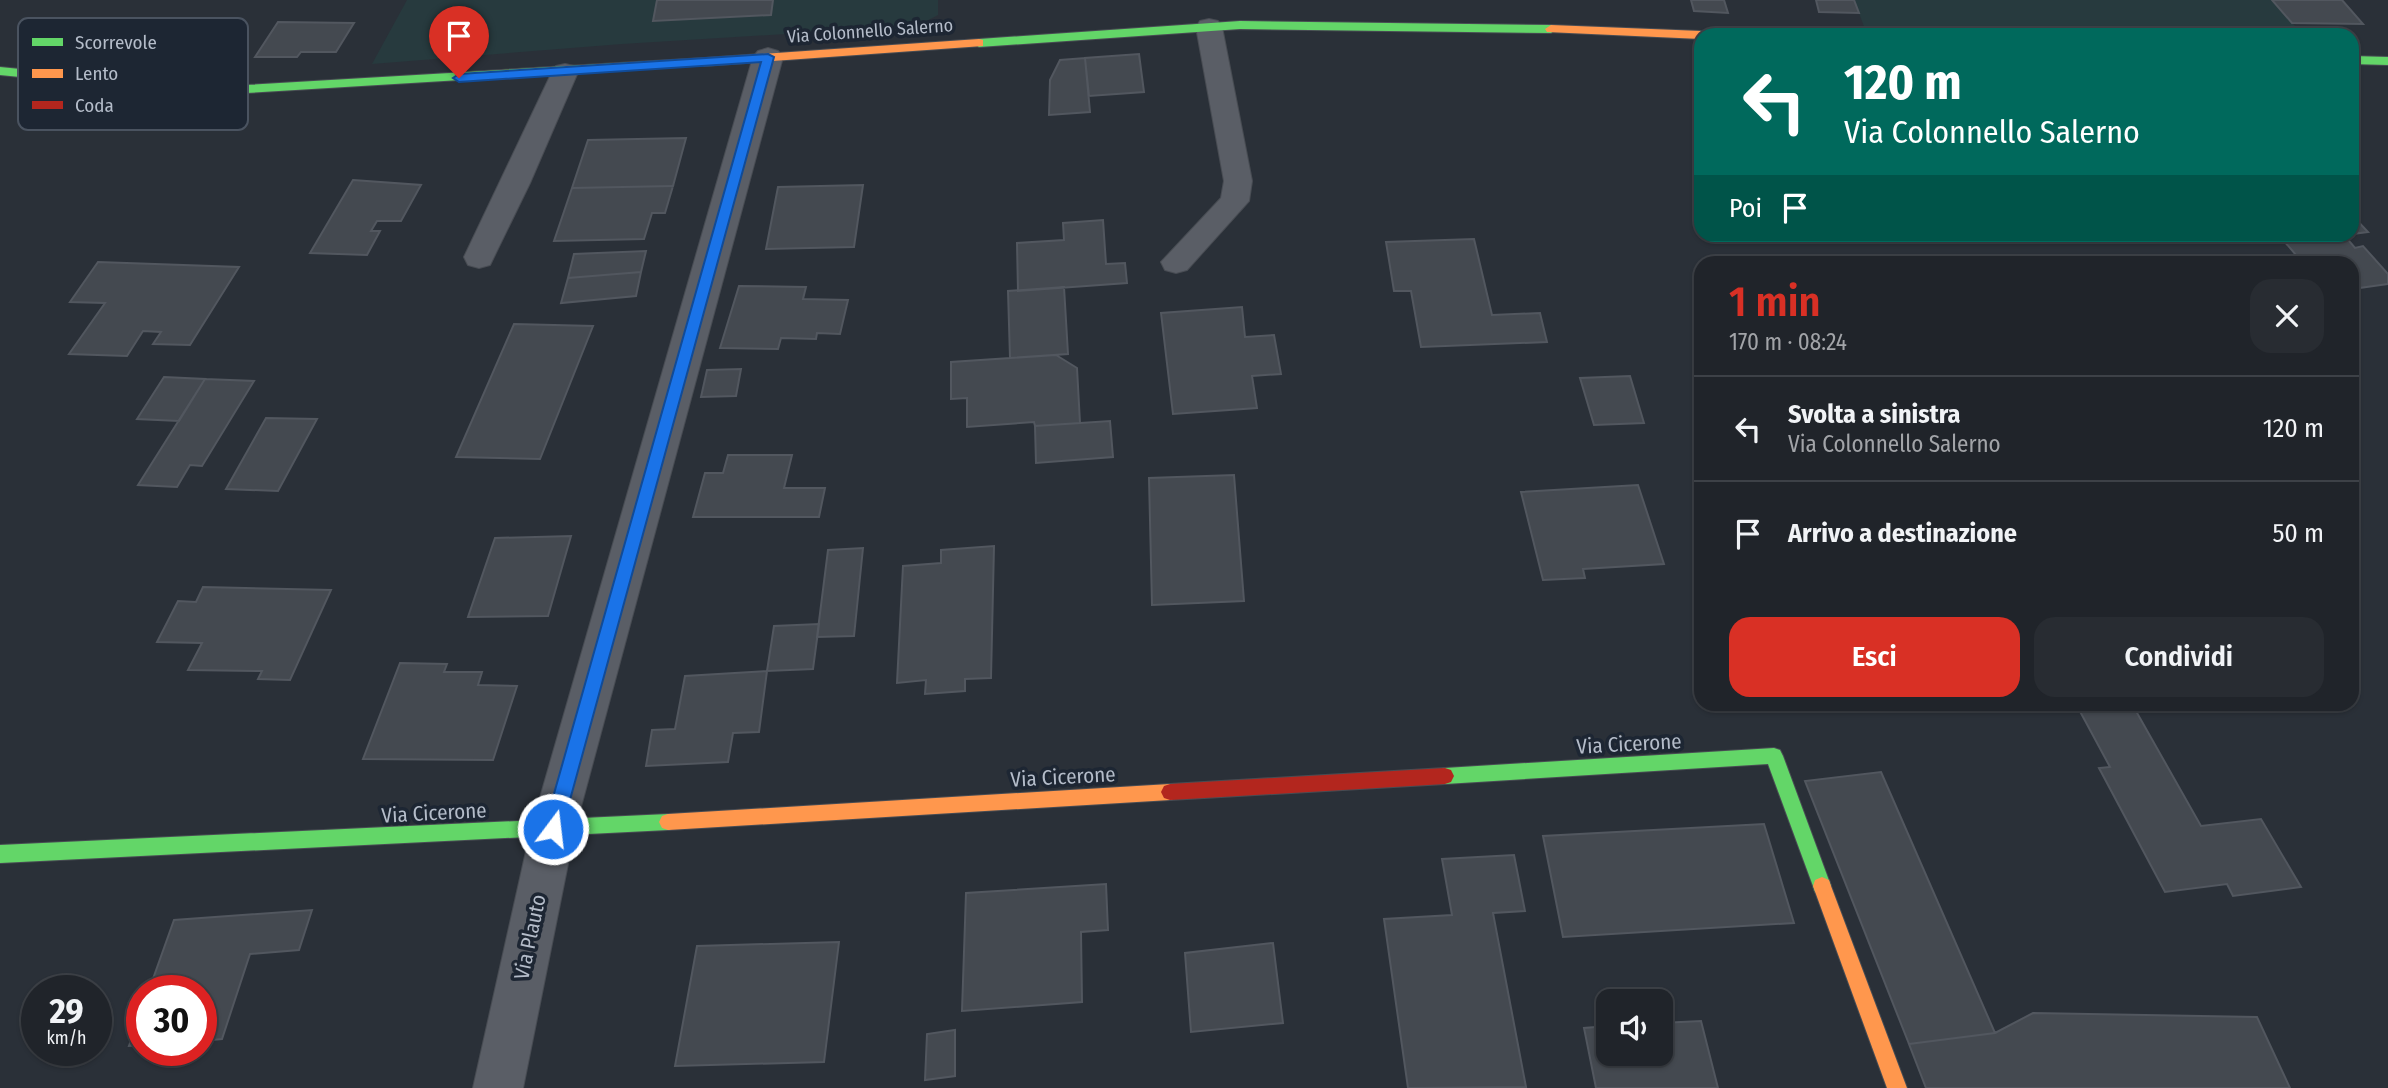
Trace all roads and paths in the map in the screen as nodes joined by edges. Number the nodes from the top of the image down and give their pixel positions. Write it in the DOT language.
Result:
graph roads {
  1 [pos="1209,27"];
  2 [pos="1694,35"];
  3 [pos="768,57"];
  4 [pos="2359,60"];
  5 [pos="2388,61"];
  6 [pos="0,71"];
  7 [pos="565,72"];
  8 [pos="18,73"];
  9 [pos="248,89"];
  10 [pos="479,257"];
  11 [pos="1176,262"];
  12 [pos="553,829"];
  13 [pos="0,854"];
  14 [pos="498,1088"];
  15 [pos="1898,1088"];
  1 -- 2 [label="main road, Via Colonnello Salerno"];
  1 -- 3 [label="main road, Via Colonnello Salerno"];
  1 -- 11 [label="lane"];
  3 -- 7 [label="main road, Via Colonnello Salerno"];
  3 -- 12 [label="street, Via Plauto"];
  4 -- 5 [label="main road"];
  6 -- 8 [label="main road, Via Colonnello Salerno"];
  7 -- 9 [label="main road, Via Colonnello Salerno"];
  7 -- 10 [label="lane"];
  12 -- 13 [label="main road, Via Cicerone"];
  12 -- 14 [label="street, Via Plauto"];
  12 -- 15 [label="main road, Via Cicerone"];
}
